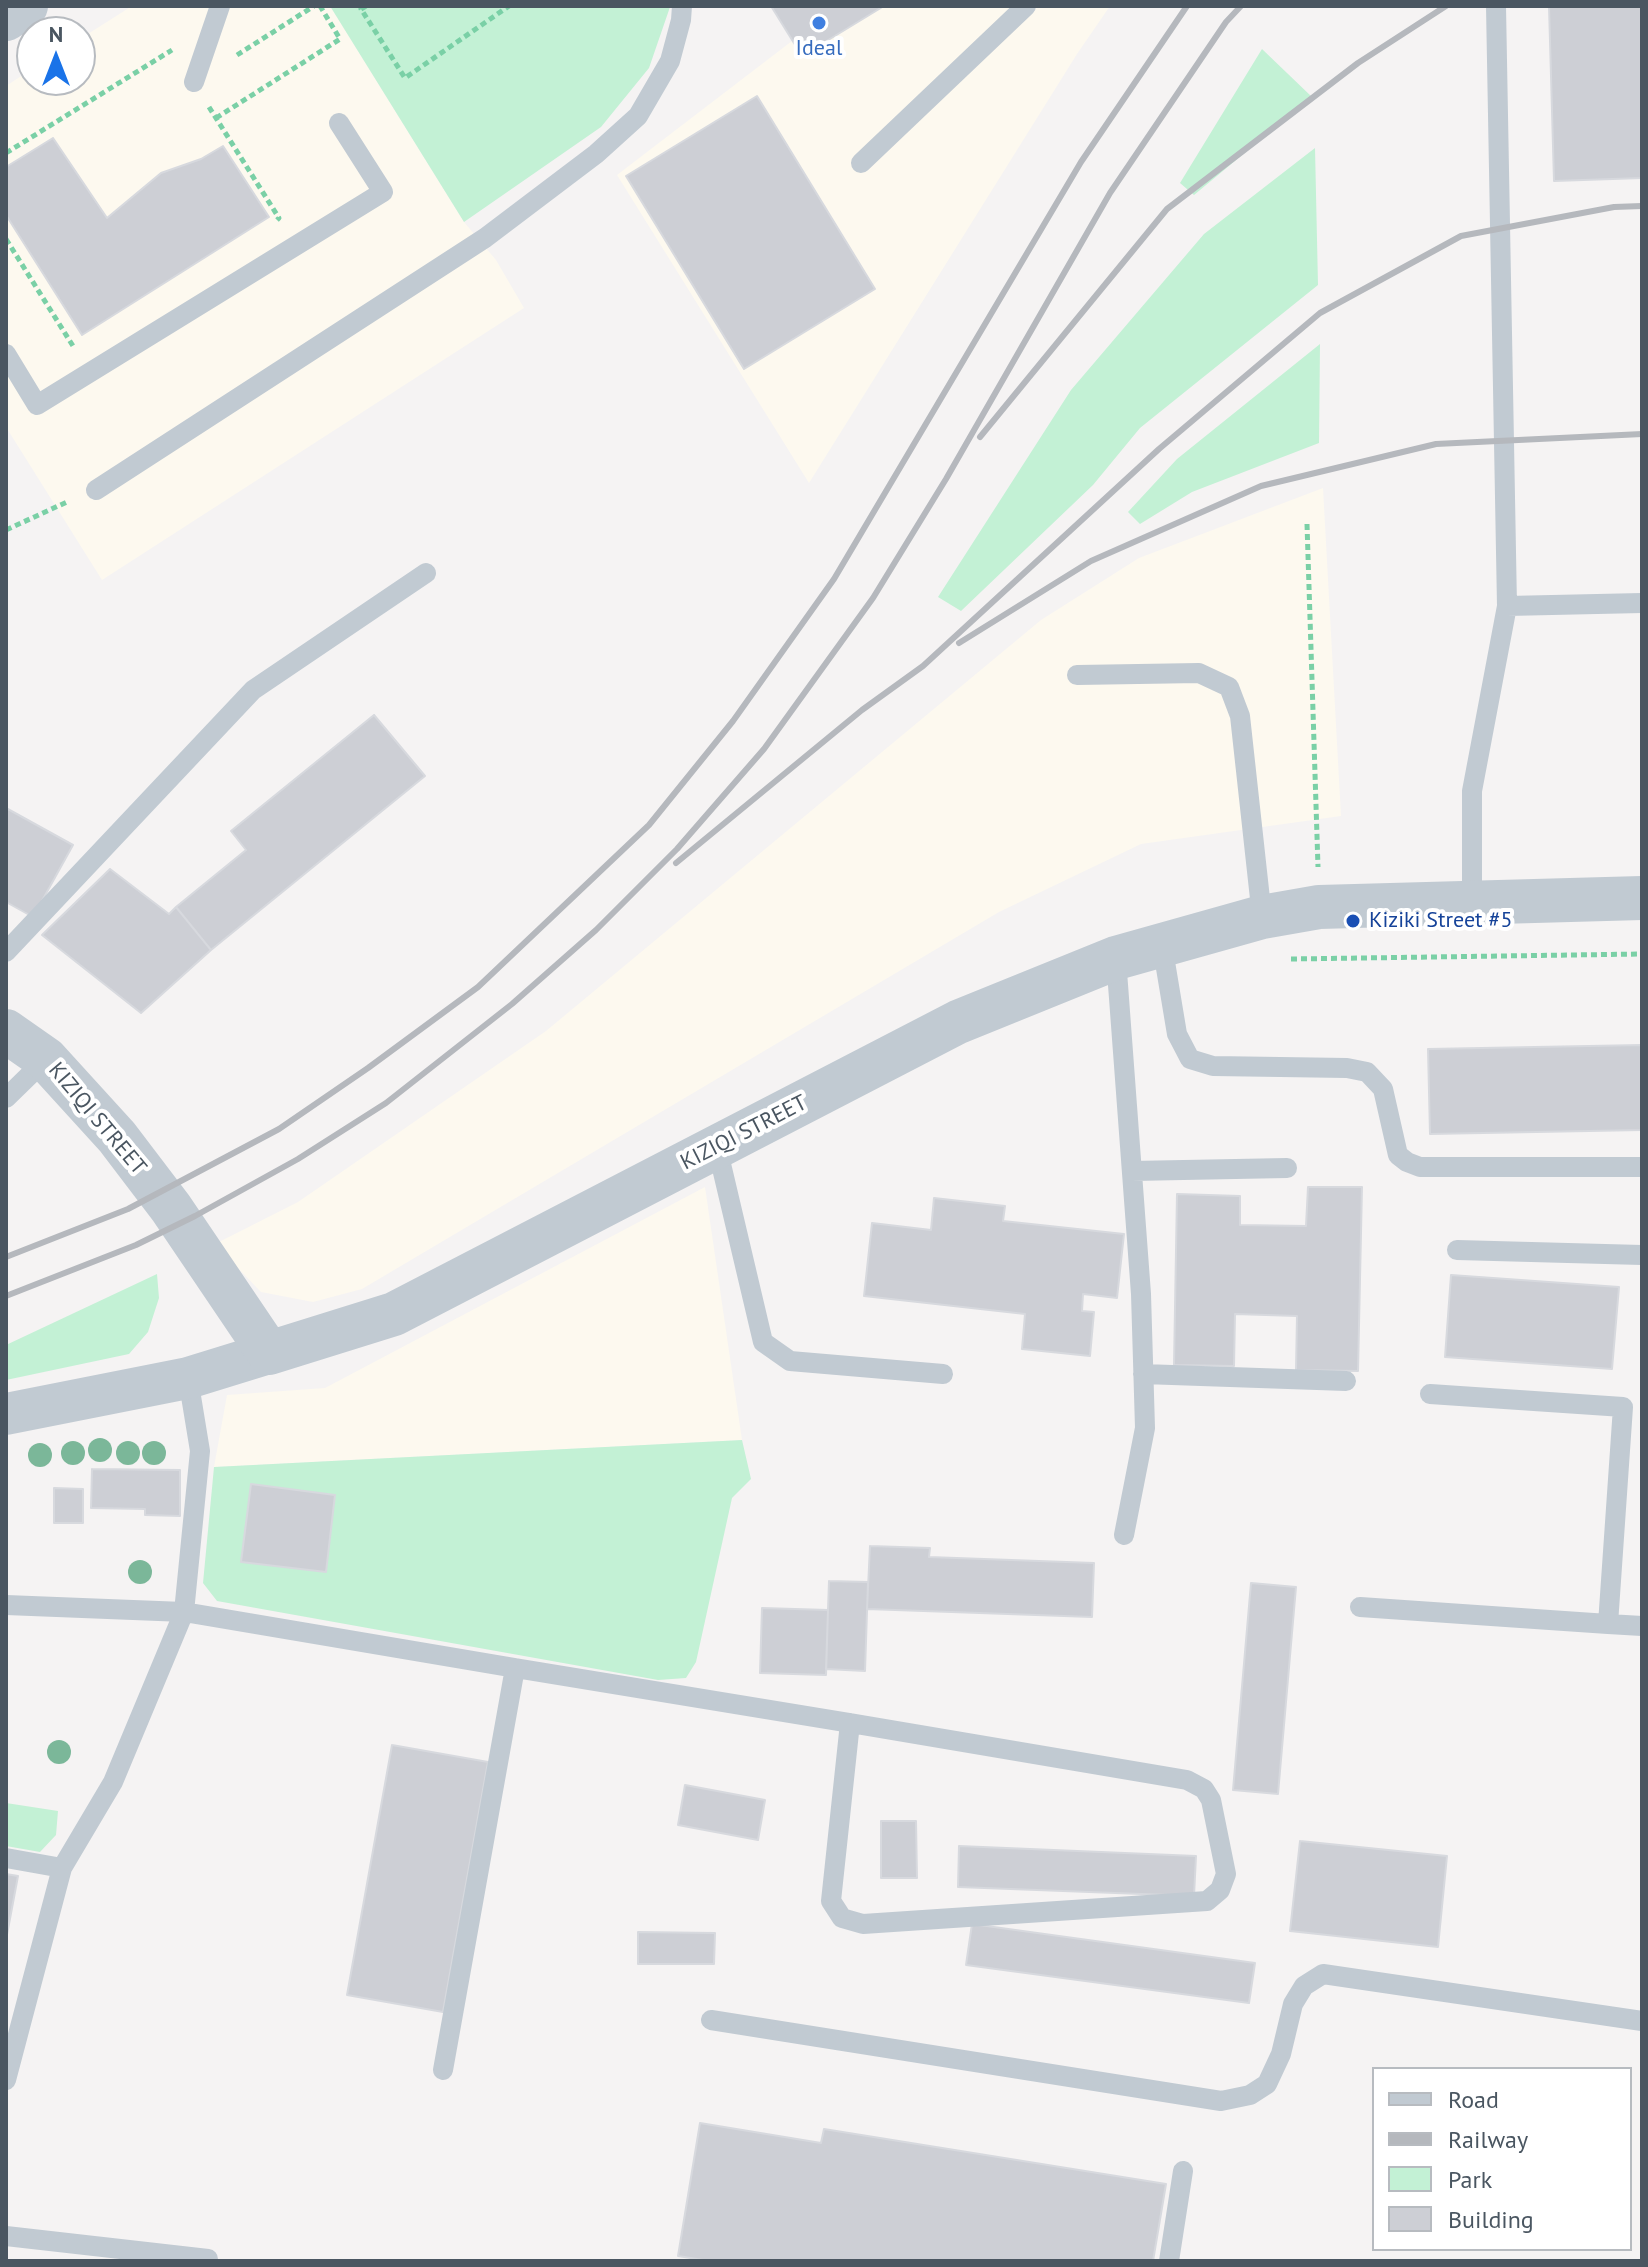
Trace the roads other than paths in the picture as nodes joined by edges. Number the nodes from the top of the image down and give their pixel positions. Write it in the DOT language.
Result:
graph roads {
  1 [pos="26,6"];
  2 [pos="220,6"];
  3 [pos="682,6"];
  4 [pos="1026,6"];
  5 [pos="1496,6"];
  6 [pos="6,19"];
  7 [pos="194,82"];
  8 [pos="339,123"];
  9 [pos="861,163"];
  10 [pos="6,354"];
  11 [pos="96,490"];
  12 [pos="426,573"];
  13 [pos="1642,603"];
  14 [pos="1507,606"];
  15 [pos="1077,675"];
  16 [pos="1642,898"];
  17 [pos="1472,903"];
  18 [pos="1262,917"];
  19 [pos="1162,944"];
  20 [pos="6,952"];
  21 [pos="1116,958"];
  22 [pos="6,1031"];
  23 [pos="46,1059"];
  24 [pos="6,1098"];
  25 [pos="717,1147"];
  26 [pos="1642,1167"];
  27 [pos="1287,1168"];
  28 [pos="1132,1171"];
  29 [pos="1457,1250"];
  30 [pos="1642,1255"];
  31 [pos="269,1353"];
  32 [pos="943,1374"];
  33 [pos="1143,1374"];
  34 [pos="188,1378"];
  35 [pos="1346,1381"];
  36 [pos="1430,1394"];
  37 [pos="6,1414"];
  38 [pos="1124,1535"];
  39 [pos="6,1605"];
  40 [pos="1360,1607"];
  41 [pos="184,1612"];
  42 [pos="1608,1624"];
  43 [pos="1642,1626"];
  44 [pos="515,1668"];
  45 [pos="850,1723"];
  46 [pos="6,1858"];
  47 [pos="62,1868"];
  48 [pos="711,2020"];
  49 [pos="1642,2021"];
  50 [pos="443,2070"];
  51 [pos="6,2080"];
  52 [pos="1183,2171"];
  53 [pos="6,2236"];
  54 [pos="208,2261"];
  55 [pos="1169,2261"];
  1 -- 6 [label="street"];
  2 -- 7 [label="lane"];
  3 -- 11 [label="lane"];
  4 -- 9 [label="lane"];
  5 -- 14 [label="lane"];
  8 -- 10 [label="lane"];
  12 -- 20 [label="lane"];
  13 -- 14 [label="lane"];
  14 -- 17 [label="lane"];
  15 -- 18 [label="lane"];
  16 -- 17 [label="street, KIZIQI STREET"];
  17 -- 18 [label="street, KIZIQI STREET"];
  18 -- 19 [label="street, KIZIQI STREET"];
  19 -- 21 [label="street, KIZIQI STREET"];
  19 -- 26 [label="lane"];
  21 -- 25 [label="street, KIZIQI STREET"];
  21 -- 28 [label="lane"];
  22 -- 23 [label="street, KIZIQI STREET"];
  23 -- 24 [label="lane"];
  23 -- 31 [label="street, KIZIQI STREET"];
  25 -- 31 [label="street, KIZIQI STREET"];
  25 -- 32 [label="lane"];
  27 -- 28 [label="lane"];
  28 -- 33 [label="lane"];
  29 -- 30 [label="lane"];
  31 -- 34 [label="street"];
  33 -- 35 [label="lane"];
  33 -- 38 [label="lane"];
  34 -- 37 [label="street"];
  34 -- 41 [label="lane"];
  36 -- 42 [label="lane"];
  39 -- 41 [label="lane"];
  40 -- 42 [label="lane"];
  41 -- 44 [label="lane"];
  41 -- 47 [label="lane"];
  42 -- 43 [label="lane"];
  44 -- 45 [label="lane"];
  44 -- 50 [label="lane"];
  45 -- 45 [label="lane"];
  46 -- 47 [label="lane"];
  47 -- 51 [label="lane"];
  48 -- 49 [label="lane"];
  52 -- 55 [label="lane"];
  53 -- 54 [label="lane"];
}
